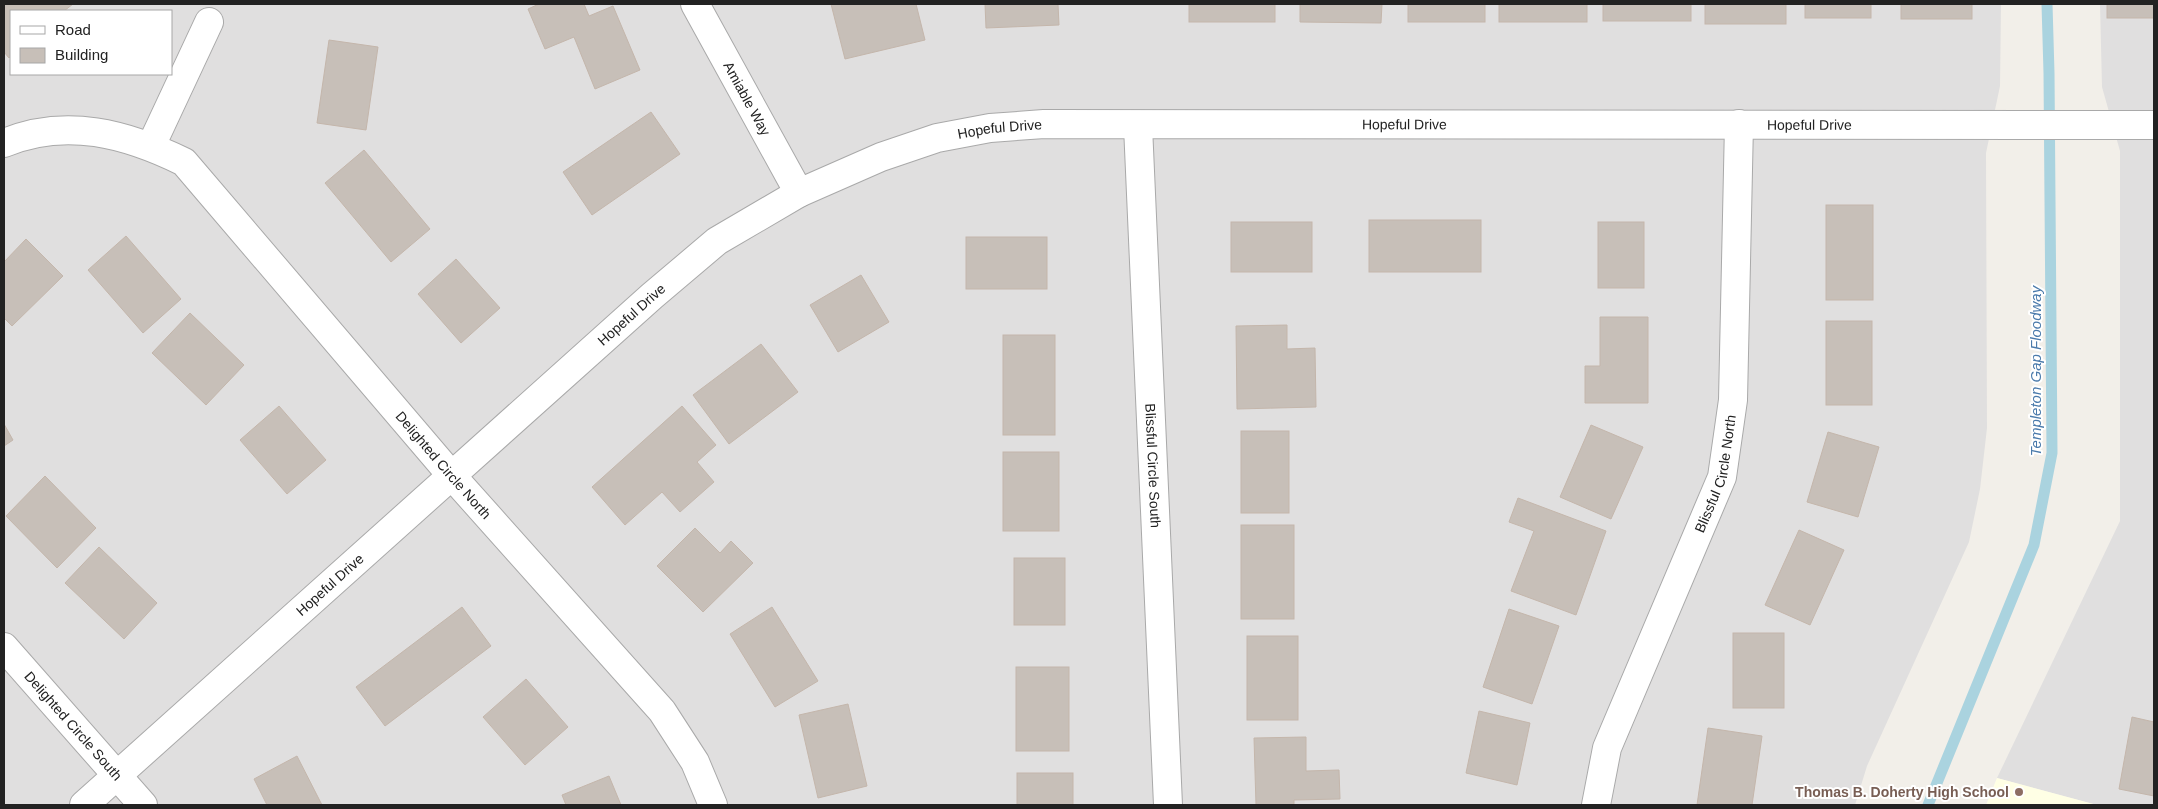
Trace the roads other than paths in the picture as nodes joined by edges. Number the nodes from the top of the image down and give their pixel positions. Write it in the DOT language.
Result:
graph roads {
  1 [pos="696,4"];
  2 [pos="209,22"];
  3 [pos="1739,124"];
  4 [pos="2154,125"];
  5 [pos="1138,126"];
  6 [pos="4,143"];
  7 [pos="151,146"];
  8 [pos="799,193"];
  9 [pos="452,476"];
  10 [pos="4,647"];
  11 [pos="118,776"];
  12 [pos="84,805"];
  13 [pos="143,805"];
  14 [pos="712,805"];
  15 [pos="1168,805"];
  16 [pos="1596,805"];
  1 -- 8 [label="street, Amiable Way"];
  2 -- 7 [label="street"];
  3 -- 4 [label="street, Hopeful Drive"];
  3 -- 5 [label="street, Hopeful Drive"];
  3 -- 16 [label="street, Blissful Circle North"];
  5 -- 8 [label="street, Hopeful Drive"];
  5 -- 15 [label="street, Blissful Circle South"];
  6 -- 7 [label="street, Delighted Circle North"];
  7 -- 9 [label="street, Delighted Circle North"];
  8 -- 9 [label="street, Hopeful Drive"];
  9 -- 11 [label="street, Hopeful Drive"];
  9 -- 14 [label="street, Delighted Circle North"];
  10 -- 11 [label="street, Delighted Circle South"];
  11 -- 12 [label="street, Hopeful Drive"];
  11 -- 13 [label="street, Delighted Circle South"];
}
